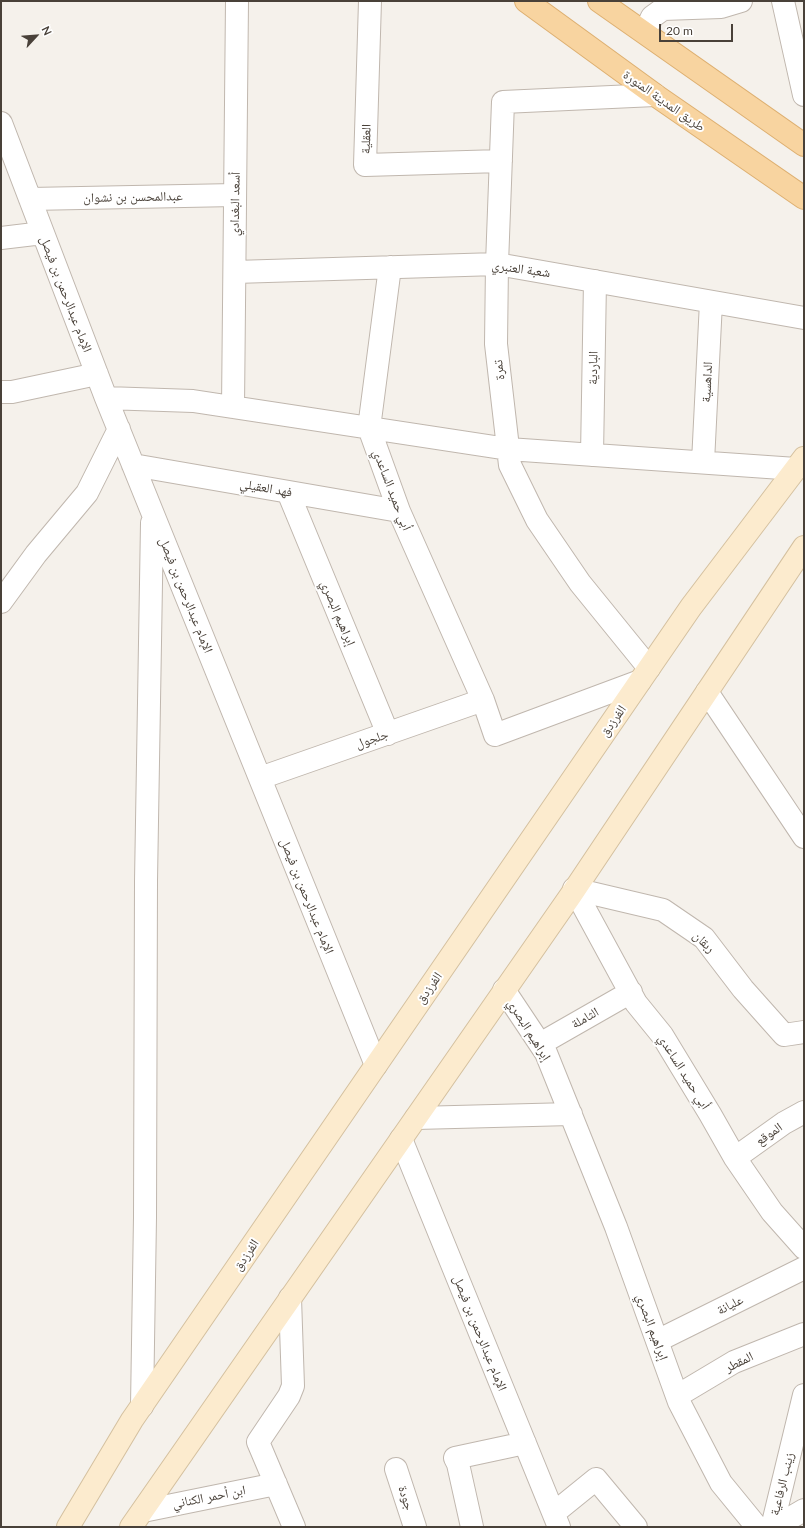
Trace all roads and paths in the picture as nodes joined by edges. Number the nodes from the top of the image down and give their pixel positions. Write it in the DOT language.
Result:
graph roads {
  1 [pos="237,1"];
  2 [pos="370,1"];
  3 [pos="523,1"];
  4 [pos="599,1"];
  5 [pos="783,1"];
  6 [pos="727,3"];
  7 [pos="662,5"];
  8 [pos="645,32"];
  9 [pos="655,95"];
  10 [pos="804,95"];
  11 [pos="1,123"];
  12 [pos="804,145"];
  13 [pos="501,161"];
  14 [pos="235,196"];
  15 [pos="804,198"];
  16 [pos="30,199"];
  17 [pos="43,233"];
  18 [pos="1,238"];
  19 [pos="497,264"];
  20 [pos="390,267"];
  21 [pos="235,272"];
  22 [pos="595,281"];
  23 [pos="711,302"];
  24 [pos="804,318"];
  25 [pos="96,374"];
  26 [pos="1,392"];
  27 [pos="106,398"];
  28 [pos="233,407"];
  29 [pos="369,428"];
  30 [pos="119,429"];
  31 [pos="508,449"];
  32 [pos="592,455"];
  33 [pos="703,462"];
  34 [pos="800,463"];
  35 [pos="133,465"];
  36 [pos="288,492"];
  37 [pos="399,511"];
  38 [pos="153,513"];
  39 [pos="804,547"];
  40 [pos="1,602"];
  41 [pos="644,674"];
  42 [pos="707,692"];
  43 [pos="483,700"];
  44 [pos="388,734"];
  45 [pos="260,778"];
  46 [pos="803,835"];
  47 [pos="574,889"];
  48 [pos="504,990"];
  49 [pos="631,992"];
  50 [pos="804,1032"];
  51 [pos="540,1044"];
  52 [pos="376,1065"];
  53 [pos="804,1112"];
  54 [pos="571,1114"];
  55 [pos="416,1118"];
  56 [pos="401,1139"];
  57 [pos="735,1158"];
  58 [pos="804,1248"];
  59 [pos="804,1268"];
  60 [pos="290,1298"];
  61 [pos="804,1334"];
  62 [pos="657,1341"];
  63 [pos="804,1395"];
  64 [pos="677,1396"];
  65 [pos="142,1406"];
  66 [pos="525,1443"];
  67 [pos="396,1469"];
  68 [pos="276,1484"];
  69 [pos="804,1510"];
  70 [pos="137,1519"];
  71 [pos="556,1520"];
  72 [pos="68,1527"];
  73 [pos="294,1527"];
  74 [pos="415,1527"];
  75 [pos="472,1527"];
  76 [pos="636,1527"];
  77 [pos="757,1527"];
  78 [pos="772,1527"];
  79 [pos="775,1527"];
  1 -- 14 [label="street, أسعد البغدادي"];
  2 -- 13 [label="street, العقلية"];
  3 -- 9 [label="main road, طريق المدينة المنورة"];
  4 -- 8 [label="main road"];
  5 -- 10 [label="street"];
  6 -- 7 [label="street"];
  7 -- 8 [label="street"];
  8 -- 12 [label="main road"];
  9 -- 13 [label="street, تمرة"];
  9 -- 15 [label="main road, طريق المدينة المنورة"];
  11 -- 16 [label="street, الإمام عبدالرحمن بن فيصل"];
  13 -- 19 [label="street, تمرة"];
  14 -- 16 [label="street, عبدالمحسن بن نشوان"];
  14 -- 21 [label="street, أسعد البغدادي"];
  16 -- 17 [label="street, الإمام عبدالرحمن بن فيصل"];
  17 -- 18 [label="street"];
  17 -- 25 [label="street, الإمام عبدالرحمن بن فيصل"];
  19 -- 20 [label="street, شعبة العنبري"];
  19 -- 22 [label="street, شعبة العنبري"];
  19 -- 31 [label="street, تمرة"];
  20 -- 21 [label="street, شعبة العنبري"];
  20 -- 29 [label="street, أبي حميد الساعدي"];
  21 -- 28 [label="street, أسعد البغدادي"];
  22 -- 23 [label="street, شعبة العنبري"];
  22 -- 32 [label="street, الباردية"];
  23 -- 24 [label="street, شعبة العنبري"];
  23 -- 33 [label="street, الداهسية"];
  25 -- 26 [label="street"];
  25 -- 27 [label="street, الإمام عبدالرحمن بن فيصل"];
  27 -- 28 [label="street"];
  27 -- 30 [label="street, الإمام عبدالرحمن بن فيصل"];
  28 -- 29 [label="street"];
  29 -- 31 [label="street"];
  29 -- 37 [label="street, أبي حميد الساعدي"];
  30 -- 35 [label="street, الإمام عبدالرحمن بن فيصل"];
  30 -- 40 [label="street"];
  31 -- 32 [label="street"];
  31 -- 41 [label="street, تمرة"];
  32 -- 33 [label="street"];
  33 -- 34 [label="street"];
  34 -- 41 [label="main road, الفرزدق"];
  35 -- 36 [label="street, فهد العقيلي"];
  35 -- 38 [label="street, الإمام عبدالرحمن بن فيصل"];
  36 -- 37 [label="street, فهد العقيلي"];
  36 -- 44 [label="street, إبراهيم البصري"];
  37 -- 43 [label="street, أبي حميد الساعدي"];
  38 -- 45 [label="street, الإمام عبدالرحمن بن فيصل"];
  38 -- 65 [label="street"];
  39 -- 42 [label="main road"];
  41 -- 43 [label="street, أبي حميد الساعدي"];
  41 -- 52 [label="main road, الفرزدق"];
  42 -- 46 [label="street"];
  42 -- 47 [label="main road"];
  43 -- 44 [label="street, جلجول"];
  44 -- 45 [label="street, جلجول"];
  45 -- 52 [label="street, الإمام عبدالرحمن بن فيصل"];
  47 -- 48 [label="main road"];
  47 -- 49 [label="street, أبي حميد الساعدي"];
  47 -- 50 [label="street, ربقان"];
  48 -- 51 [label="street, إبراهيم البصري"];
  48 -- 55 [label="main road"];
  49 -- 51 [label="street, الثاملة"];
  49 -- 57 [label="street, أبي حميد الساعدي"];
  51 -- 54 [label="street, إبراهيم البصري"];
  52 -- 65 [label="main road, الفرزدق"];
  53 -- 57 [label="street, الموقع"];
  54 -- 55 [label="street"];
  54 -- 62 [label="street, إبراهيم البصري"];
  55 -- 56 [label="main road"];
  56 -- 60 [label="main road"];
  56 -- 66 [label="street, الإمام عبدالرحمن بن فيصل"];
  57 -- 58 [label="street, أبي حميد الساعدي"];
  59 -- 62 [label="street, عليانة"];
  60 -- 68 [label="street"];
  60 -- 70 [label="main road"];
  61 -- 64 [label="street, المقطر"];
  62 -- 64 [label="street, إبراهيم البصري"];
  63 -- 78 [label="street, زينب الرفاعية"];
  64 -- 77 [label="street, إبراهيم البصري"];
  65 -- 72 [label="main road, الفرزدق"];
  66 -- 71 [label="street, الإمام عبدالرحمن بن فيصل"];
  66 -- 75 [label="street"];
  67 -- 74 [label="street, جودة"];
  68 -- 70 [label="street, ابن أحمر الكناني"];
  68 -- 73 [label="street"];
  69 -- 79 [label="street"];
  71 -- 76 [label="street"];
}
